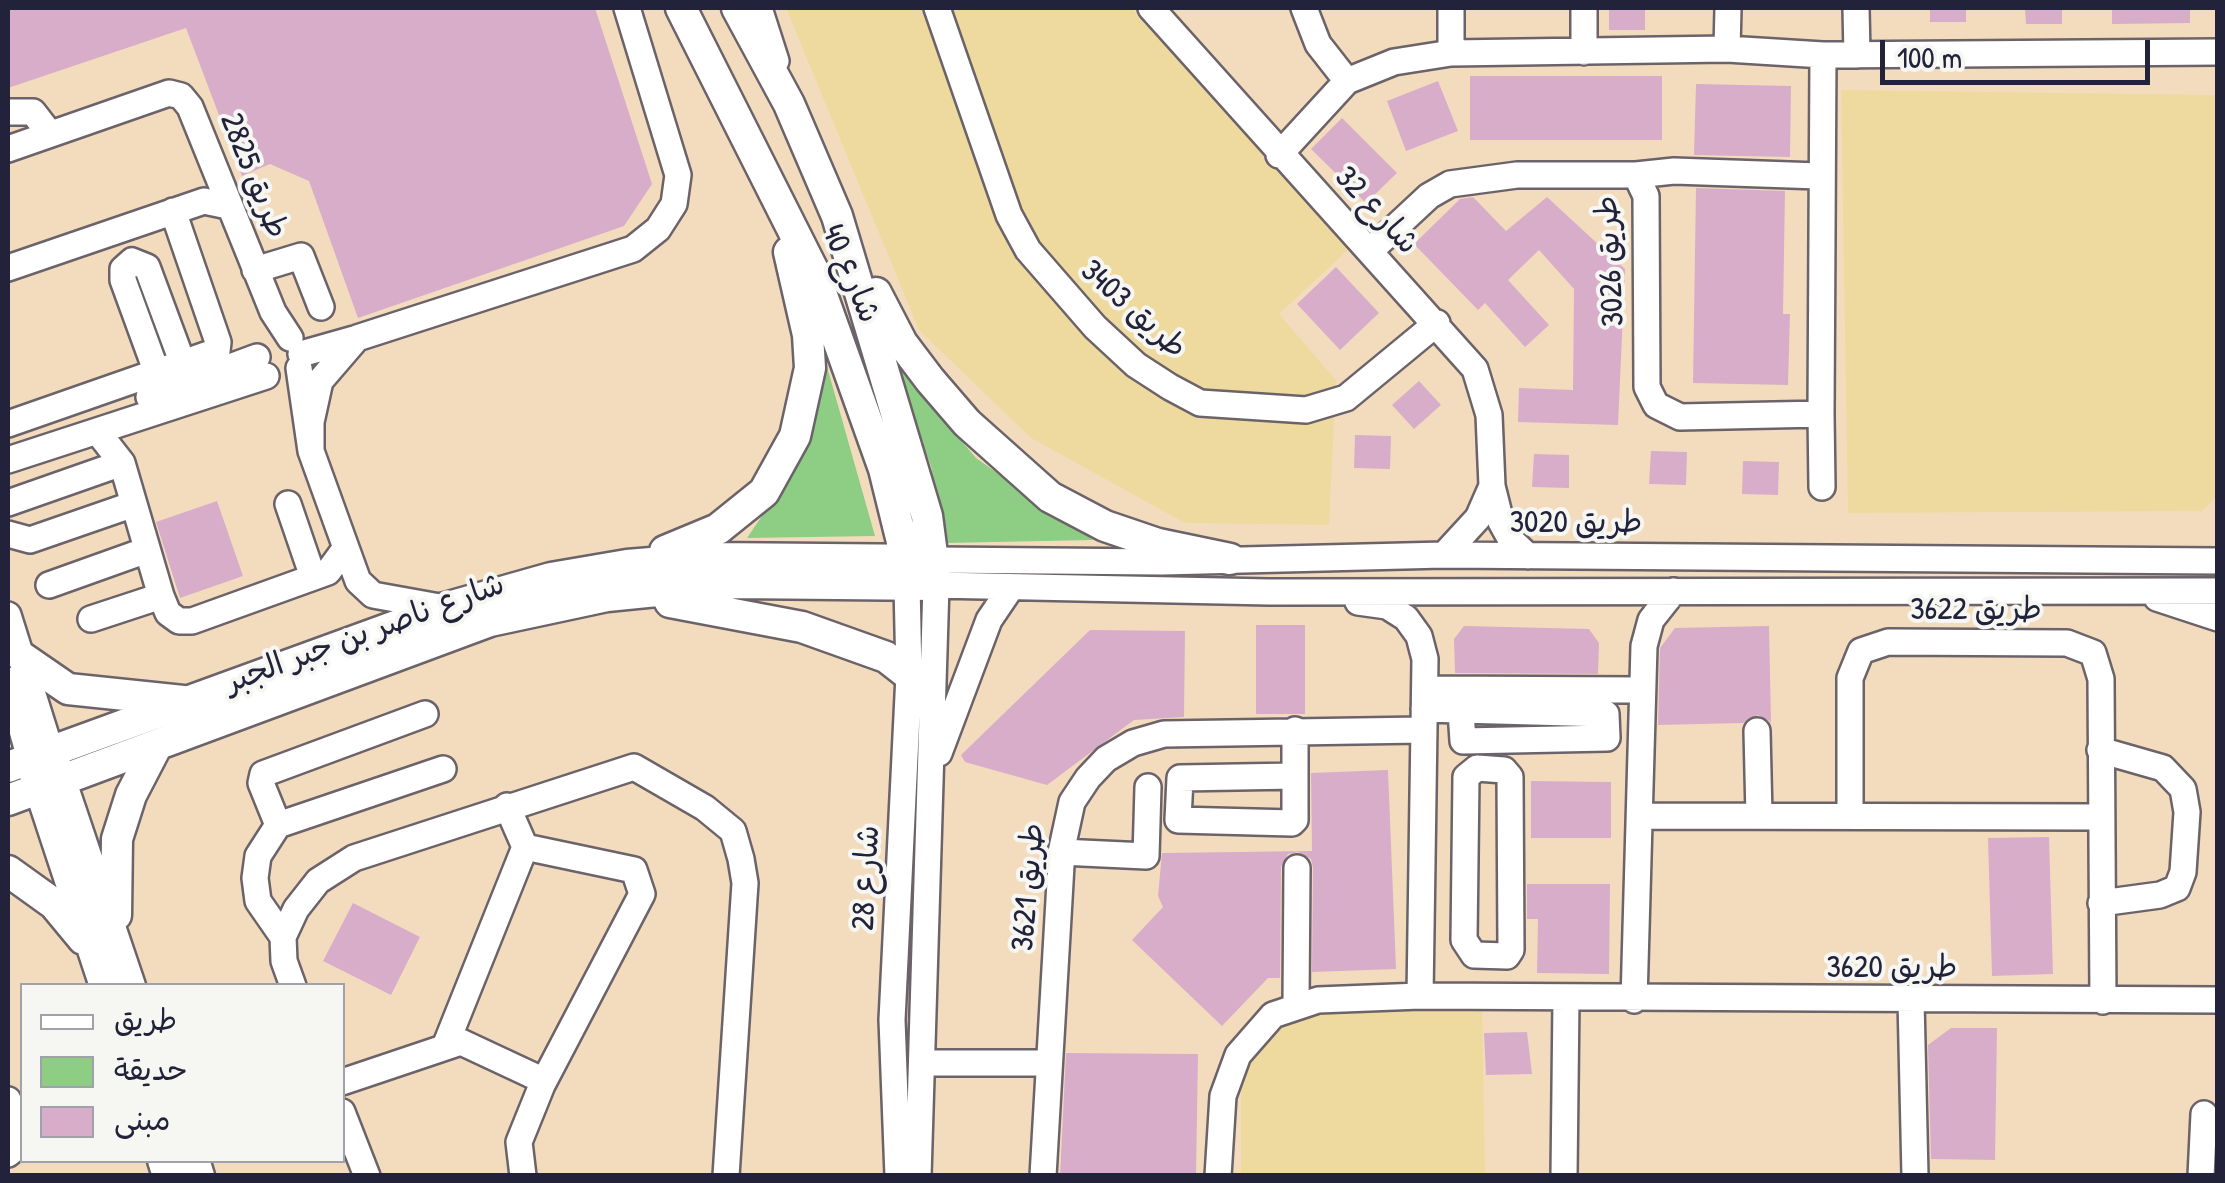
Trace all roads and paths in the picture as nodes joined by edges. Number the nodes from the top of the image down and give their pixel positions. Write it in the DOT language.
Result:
graph roads {
  1 [pos="627,8"];
  2 [pos="681,8"];
  3 [pos="737,8"];
  4 [pos="759,8"];
  5 [pos="937,8"];
  6 [pos="1151,8"];
  7 [pos="1304,8"];
  8 [pos="1451,8"];
  9 [pos="1584,8"];
  10 [pos="1728,8"];
  11 [pos="1856,8"];
  12 [pos="1727,49"];
  13 [pos="1584,52"];
  14 [pos="2218,52"];
  15 [pos="1451,53"];
  16 [pos="1823,55"];
  17 [pos="1857,55"];
  18 [pos="1347,81"];
  19 [pos="789,104"];
  20 [pos="8,112"];
  21 [pos="50,134"];
  22 [pos="8,149"];
  23 [pos="1279,155"];
  24 [pos="1636,175"];
  25 [pos="1819,176"];
  26 [pos="773,186"];
  27 [pos="228,206"];
  28 [pos="173,210"];
  29 [pos="837,216"];
  30 [pos="1371,250"];
  31 [pos="8,268"];
  32 [pos="255,270"];
  33 [pos="436,301"];
  34 [pos="322,306"];
  35 [pos="1437,323"];
  36 [pos="357,338"];
  37 [pos="297,354"];
  38 [pos="183,364"];
  39 [pos="262,367"];
  40 [pos="157,373"];
  41 [pos="1822,414"];
  42 [pos="8,424"];
  43 [pos="107,428"];
  44 [pos="8,446"];
  45 [pos="312,451"];
  46 [pos="8,460"];
  47 [pos="120,460"];
  48 [pos="1492,486"];
  49 [pos="1822,487"];
  50 [pos="8,503"];
  51 [pos="134,504"];
  52 [pos="288,504"];
  53 [pos="8,534"];
  54 [pos="2218,541"];
  55 [pos="147,550"];
  56 [pos="344,550"];
  57 [pos="1444,554"];
  58 [pos="1528,556"];
  59 [pos="1230,559"];
  60 [pos="2152,560"];
  61 [pos="2218,561"];
  62 [pos="627,565"];
  63 [pos="921,572"];
  64 [pos="313,577"];
  65 [pos="49,585"];
  66 [pos="1010,588"];
  67 [pos="2128,589"];
  68 [pos="1674,591"];
  69 [pos="2218,591"];
  70 [pos="1268,592"];
  71 [pos="161,596"];
  72 [pos="607,596"];
  73 [pos="444,608"];
  74 [pos="8,615"];
  75 [pos="2218,618"];
  76 [pos="91,619"];
  77 [pos="15,669"];
  78 [pos="910,675"];
  79 [pos="1642,690"];
  80 [pos="191,702"];
  81 [pos="1423,709"];
  82 [pos="1461,710"];
  83 [pos="425,714"];
  84 [pos="1294,730"];
  85 [pos="1757,732"];
  86 [pos="156,747"];
  87 [pos="2100,750"];
  88 [pos="29,759"];
  89 [pos="443,769"];
  90 [pos="932,775"];
  91 [pos="1422,775"];
  92 [pos="1295,776"];
  93 [pos="1466,777"];
  94 [pos="51,785"];
  95 [pos="1148,787"];
  96 [pos="8,800"];
  97 [pos="507,806"];
  98 [pos="1640,816"];
  99 [pos="1759,816"];
  100 [pos="1850,816"];
  101 [pos="2098,817"];
  102 [pos="278,825"];
  103 [pos="525,847"];
  104 [pos="1062,852"];
  105 [pos="1298,868"];
  106 [pos="8,872"];
  107 [pos="2101,903"];
  108 [pos="283,937"];
  109 [pos="115,965"];
  110 [pos="292,983"];
  111 [pos="1420,996"];
  112 [pos="1566,999"];
  113 [pos="1634,1000"];
  114 [pos="1911,1000"];
  115 [pos="2218,1000"];
  116 [pos="2103,1001"];
  117 [pos="1296,1004"];
  118 [pos="920,1016"];
  119 [pos="892,1020"];
  120 [pos="446,1044"];
  121 [pos="980,1061"];
  122 [pos="922,1063"];
  123 [pos="1048,1063"];
  124 [pos="345,1081"];
  125 [pos="542,1085"];
  126 [pos="8,1100"];
  127 [pos="2204,1114"];
  128 [pos="345,1120"];
  129 [pos="893,1122"];
  130 [pos="8,1154"];
  131 [pos="367,1176"];
  132 [pos="523,1176"];
  133 [pos="726,1176"];
  134 [pos="887,1176"];
  135 [pos="898,1176"];
  136 [pos="918,1176"];
  137 [pos="1042,1176"];
  138 [pos="1218,1176"];
  139 [pos="1564,1176"];
  140 [pos="1915,1176"];
  141 [pos="2201,1176"];
  1 -- 36 [label="street"];
  2 -- 26 [label="main road, شارع 40"];
  3 -- 19 [label="main road, شارع 40"];
  4 -- 19 [label="street"];
  5 -- 35 [label="street, طريق 3403"];
  6 -- 23 [label="street, شارع 32"];
  7 -- 18 [label="street"];
  8 -- 15 [label="street"];
  9 -- 13 [label="street"];
  10 -- 12 [label="street"];
  11 -- 17 [label="street"];
  12 -- 13 [label="street"];
  12 -- 16 [label="street"];
  13 -- 15 [label="street"];
  14 -- 17 [label="street"];
  15 -- 18 [label="street"];
  16 -- 17 [label="street"];
  16 -- 25 [label="street"];
  18 -- 23 [label="street"];
  19 -- 29 [label="main road, شارع 40"];
  20 -- 21 [label="street"];
  21 -- 22 [label="street, طريق 2825"];
  21 -- 27 [label="street, طريق 2825"];
  23 -- 30 [label="street, شارع 32"];
  24 -- 25 [label="street"];
  24 -- 30 [label="street, طريق 3026"];
  24 -- 41 [label="street, طريق 3026"];
  25 -- 41 [label="street"];
  26 -- 62 [label="main road"];
  26 -- 63 [label="main road, شارع 40"];
  27 -- 28 [label="street"];
  27 -- 32 [label="street, طريق 2825"];
  28 -- 31 [label="street"];
  28 -- 38 [label="street"];
  29 -- 59 [label="main road"];
  29 -- 63 [label="main road, شارع 40"];
  30 -- 35 [label="street, شارع 32"];
  32 -- 34 [label="street"];
  32 -- 37 [label="street, طريق 2825"];
  33 -- 36 [label="street"];
  35 -- 48 [label="street, شارع 32"];
  36 -- 37 [label="street"];
  36 -- 45 [label="street"];
  37 -- 39 [label="street"];
  37 -- 39 [label="street"];
  37 -- 45 [label="street, طريق 2825"];
  38 -- 40 [label="street"];
  38 -- 40 [label="street"];
  39 -- 43 [label="street"];
  39 -- 44 [label="street"];
  40 -- 42 [label="street"];
  41 -- 49 [label="street"];
  43 -- 46 [label="street"];
  43 -- 47 [label="street"];
  45 -- 56 [label="street, طريق 2825"];
  47 -- 50 [label="street"];
  47 -- 51 [label="street"];
  48 -- 57 [label="street"];
  48 -- 58 [label="street, شارع 32"];
  51 -- 53 [label="street"];
  51 -- 55 [label="street"];
  52 -- 64 [label="street"];
  54 -- 60 [label="street"];
  55 -- 65 [label="street"];
  55 -- 71 [label="street"];
  56 -- 64 [label="street"];
  56 -- 73 [label="street, طريق 2825"];
  57 -- 58 [label="street, طريق 3020"];
  57 -- 59 [label="street, طريق 3020"];
  58 -- 60 [label="street, طريق 3020"];
  59 -- 63 [label="street, طريق 3020"];
  60 -- 61 [label="street, طريق 3020"];
  62 -- 63 [label="main road, شارع ناصر بن جبر الجبر"];
  62 -- 73 [label="main road, شارع ناصر بن جبر الجبر"];
  63 -- 66 [label="street"];
  63 -- 72 [label="main road, شارع ناصر بن جبر الجبر"];
  63 -- 78 [label="street, شارع 28"];
  63 -- 90 [label="street, شارع 28"];
  64 -- 71 [label="street"];
  66 -- 70 [label="street"];
  66 -- 90 [label="street"];
  67 -- 68 [label="street"];
  67 -- 69 [label="street"];
  67 -- 75 [label="street"];
  68 -- 70 [label="street"];
  68 -- 79 [label="street"];
  70 -- 81 [label="street"];
  71 -- 76 [label="street"];
  72 -- 78 [label="main road"];
  72 -- 86 [label="main road, شارع ناصر بن جبر الجبر"];
  73 -- 80 [label="main road, شارع ناصر بن جبر الجبر"];
  74 -- 77 [label="street"];
  77 -- 80 [label="main road"];
  77 -- 88 [label="street"];
  78 -- 119 [label="street, شارع 28"];
  79 -- 81 [label="street"];
  79 -- 98 [label="street"];
  80 -- 88 [label="main road, شارع ناصر بن جبر الجبر"];
  81 -- 82 [label="street"];
  81 -- 84 [label="street, طريق 3621"];
  81 -- 91 [label="street"];
  82 -- 82 [label="street"];
  83 -- 102 [label="street"];
  84 -- 92 [label="street"];
  84 -- 104 [label="street, طريق 3621"];
  85 -- 99 [label="street"];
  86 -- 94 [label="main road, شارع ناصر بن جبر الجبر"];
  86 -- 109 [label="main road"];
  87 -- 100 [label="street, طريق 3622"];
  87 -- 101 [label="street, طريق 3622"];
  87 -- 107 [label="street"];
  88 -- 94 [label="main road"];
  89 -- 102 [label="street"];
  90 -- 118 [label="street, شارع 28"];
  91 -- 93 [label="street"];
  91 -- 111 [label="street"];
  92 -- 92 [label="street"];
  93 -- 93 [label="street"];
  94 -- 96 [label="main road, شارع ناصر بن جبر الجبر"];
  94 -- 109 [label="main road"];
  95 -- 104 [label="street"];
  97 -- 103 [label="street"];
  97 -- 108 [label="street"];
  97 -- 133 [label="street"];
  98 -- 99 [label="street"];
  98 -- 113 [label="street"];
  99 -- 100 [label="street"];
  100 -- 101 [label="street"];
  101 -- 107 [label="street, طريق 3622"];
  102 -- 108 [label="street"];
  103 -- 120 [label="street"];
  103 -- 125 [label="street"];
  104 -- 123 [label="street, طريق 3621"];
  105 -- 117 [label="street"];
  106 -- 109 [label="main road"];
  107 -- 116 [label="street, طريق 3622"];
  108 -- 110 [label="street"];
  111 -- 112 [label="street, طريق 3620"];
  111 -- 117 [label="street, طريق 3620"];
  112 -- 113 [label="street, طريق 3620"];
  112 -- 139 [label="street"];
  113 -- 114 [label="street, طريق 3620"];
  114 -- 116 [label="street, طريق 3620"];
  114 -- 140 [label="street"];
  115 -- 116 [label="street, طريق 3620"];
  117 -- 138 [label="street, طريق 3620"];
  118 -- 121 [label="street"];
  118 -- 122 [label="street, شارع 28"];
  119 -- 122 [label="street"];
  119 -- 129 [label="street, شارع 28"];
  120 -- 124 [label="street"];
  120 -- 125 [label="street"];
  121 -- 122 [label="street"];
  121 -- 123 [label="street"];
  122 -- 136 [label="street, شارع 28"];
  123 -- 137 [label="street, طريق 3621"];
  125 -- 132 [label="street"];
  126 -- 130 [label="street"];
  127 -- 141 [label="street"];
  128 -- 131 [label="street"];
  129 -- 134 [label="street"];
  129 -- 135 [label="street, شارع 28"];
}
